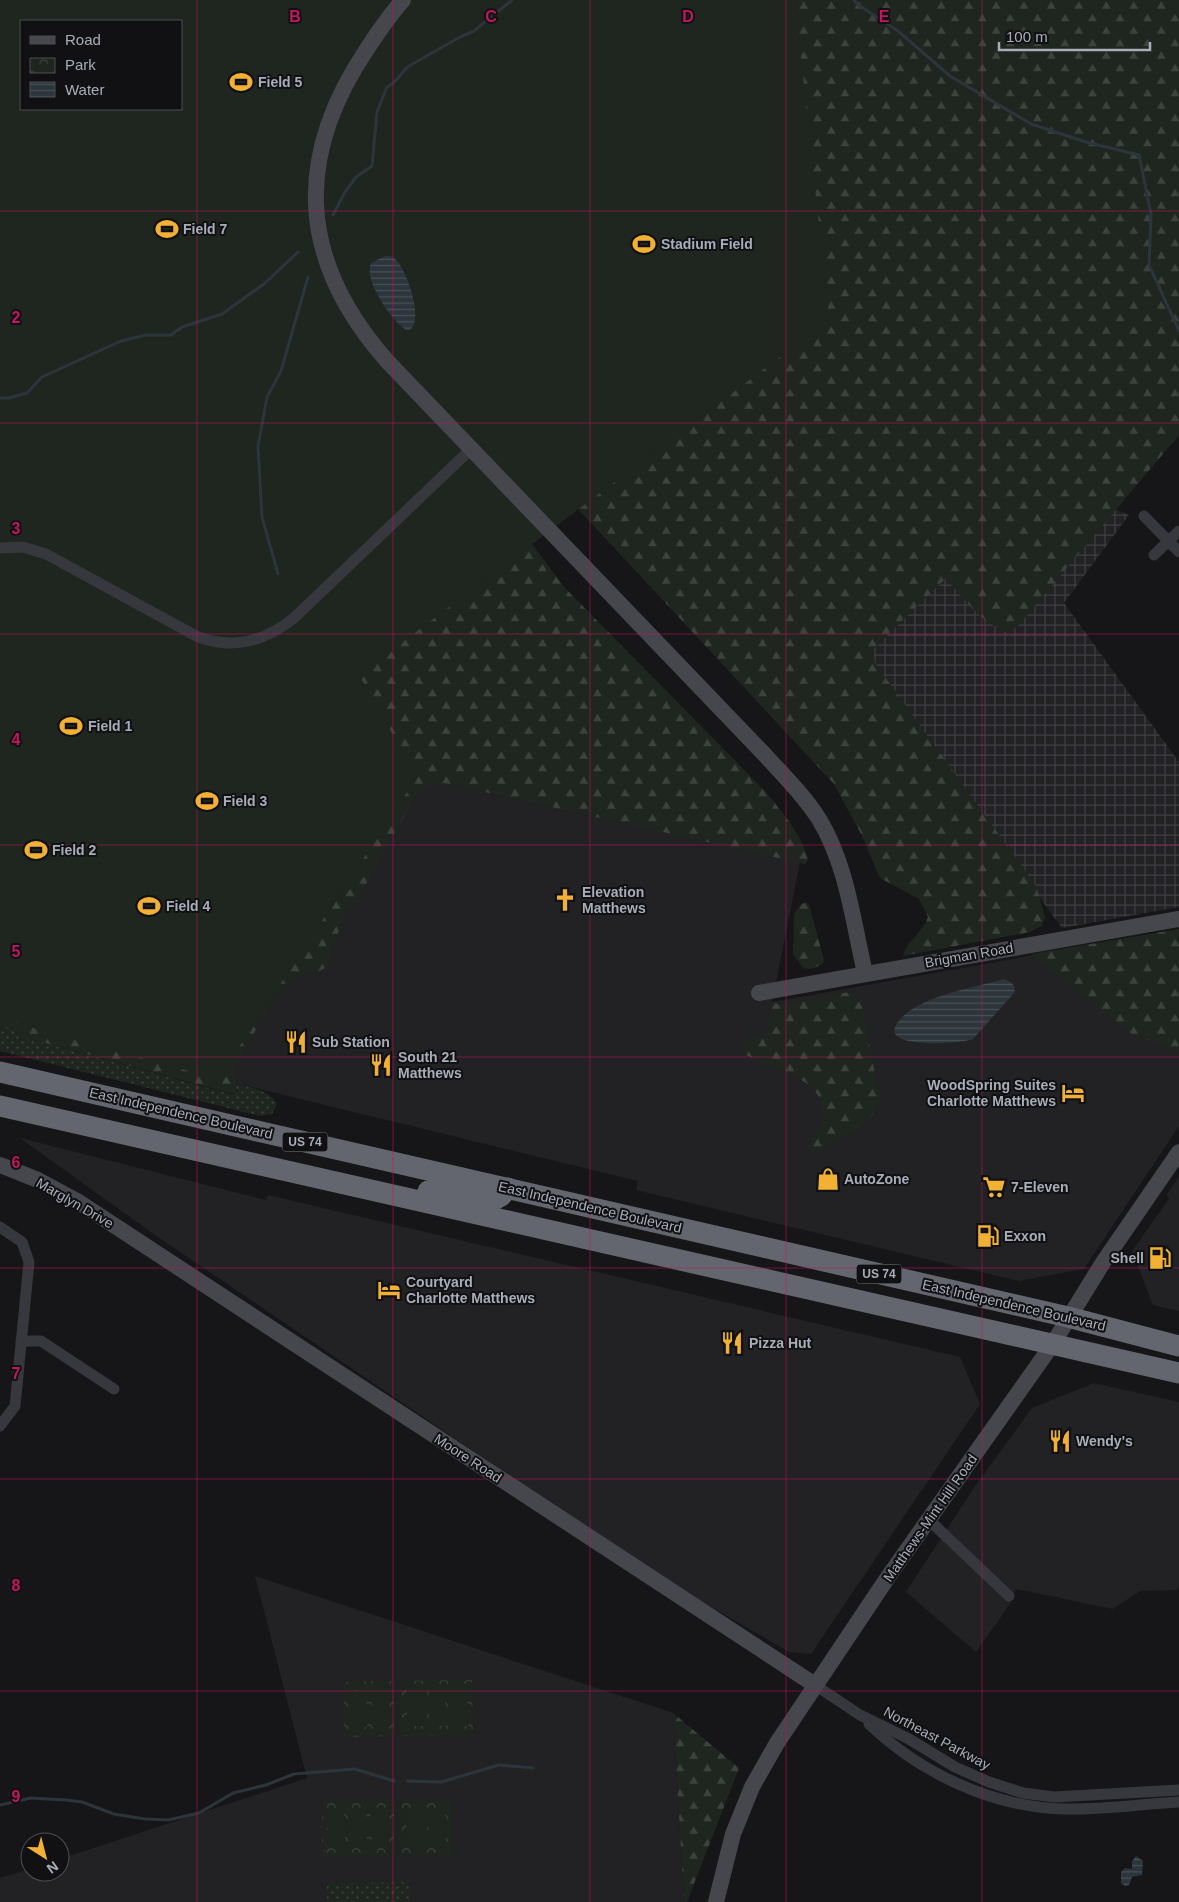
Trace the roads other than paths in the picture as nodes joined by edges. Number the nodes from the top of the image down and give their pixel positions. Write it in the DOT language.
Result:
graph roads {
  1 [pos="403,0"];
  2 [pos="471,449"];
  3 [pos="1144,516"];
  4 [pos="1179,531"];
  5 [pos="1168,541"];
  6 [pos="0,548"];
  7 [pos="1179,552"];
  8 [pos="1154,555"];
  9 [pos="1179,920"];
  10 [pos="866,973"];
  11 [pos="759,993"];
  12 [pos="0,1067"];
  13 [pos="0,1072"];
  14 [pos="31,1079"];
  15 [pos="0,1106"];
  16 [pos="1179,1152"];
  17 [pos="0,1165"];
  18 [pos="356,1186"];
  19 [pos="508,1188"];
  20 [pos="0,1227"];
  21 [pos="122,1231"];
  22 [pos="1068,1317"];
  23 [pos="21,1341"];
  24 [pos="1052,1345"];
  25 [pos="1179,1346"];
  26 [pos="1179,1372"];
  27 [pos="114,1389"];
  28 [pos="0,1426"];
  29 [pos="929,1520"];
  30 [pos="1009,1596"];
  31 [pos="815,1685"];
  32 [pos="860,1715"];
  33 [pos="1179,1790"];
  34 [pos="1179,1802"];
  35 [pos="716,1902"];
  1 -- 2 [label="street"];
  2 -- 6 [label="street"];
  2 -- 10 [label="street"];
  3 -- 5 [label="street"];
  4 -- 5 [label="street"];
  5 -- 7 [label="street"];
  5 -- 8 [label="street"];
  9 -- 10 [label="street, Brigman Road"];
  10 -- 11 [label="street, Brigman Road"];
  12 -- 14 [label="highway"];
  13 -- 14 [label="highway, East Independence Boulevard / US 74"];
  14 -- 19 [label="highway, East Independence Boulevard / US 74"];
  15 -- 18 [label="highway, US 74"];
  16 -- 22 [label="street, Matthews-Mint Hill Road"];
  17 -- 21 [label="street, Marglyn Drive"];
  18 -- 19 [label="highway"];
  18 -- 24 [label="highway, US 74"];
  19 -- 22 [label="highway, East Independence Boulevard / US 74"];
  20 -- 23 [label="street"];
  21 -- 31 [label="street, Moore Road"];
  22 -- 24 [label="street, Matthews-Mint Hill Road"];
  22 -- 25 [label="highway, East Independence Boulevard / US 74"];
  23 -- 27 [label="street"];
  23 -- 28 [label="street"];
  24 -- 26 [label="highway, US 74"];
  24 -- 29 [label="street, Matthews-Mint Hill Road"];
  29 -- 30 [label="street"];
  29 -- 31 [label="street, Matthews-Mint Hill Road"];
  31 -- 32 [label="street, Northeast Parkway"];
  31 -- 35 [label="street, Matthews-Mint Hill Road"];
  32 -- 33 [label="street, Northeast Parkway"];
  32 -- 34 [label="street, Northeast Parkway"];
}
